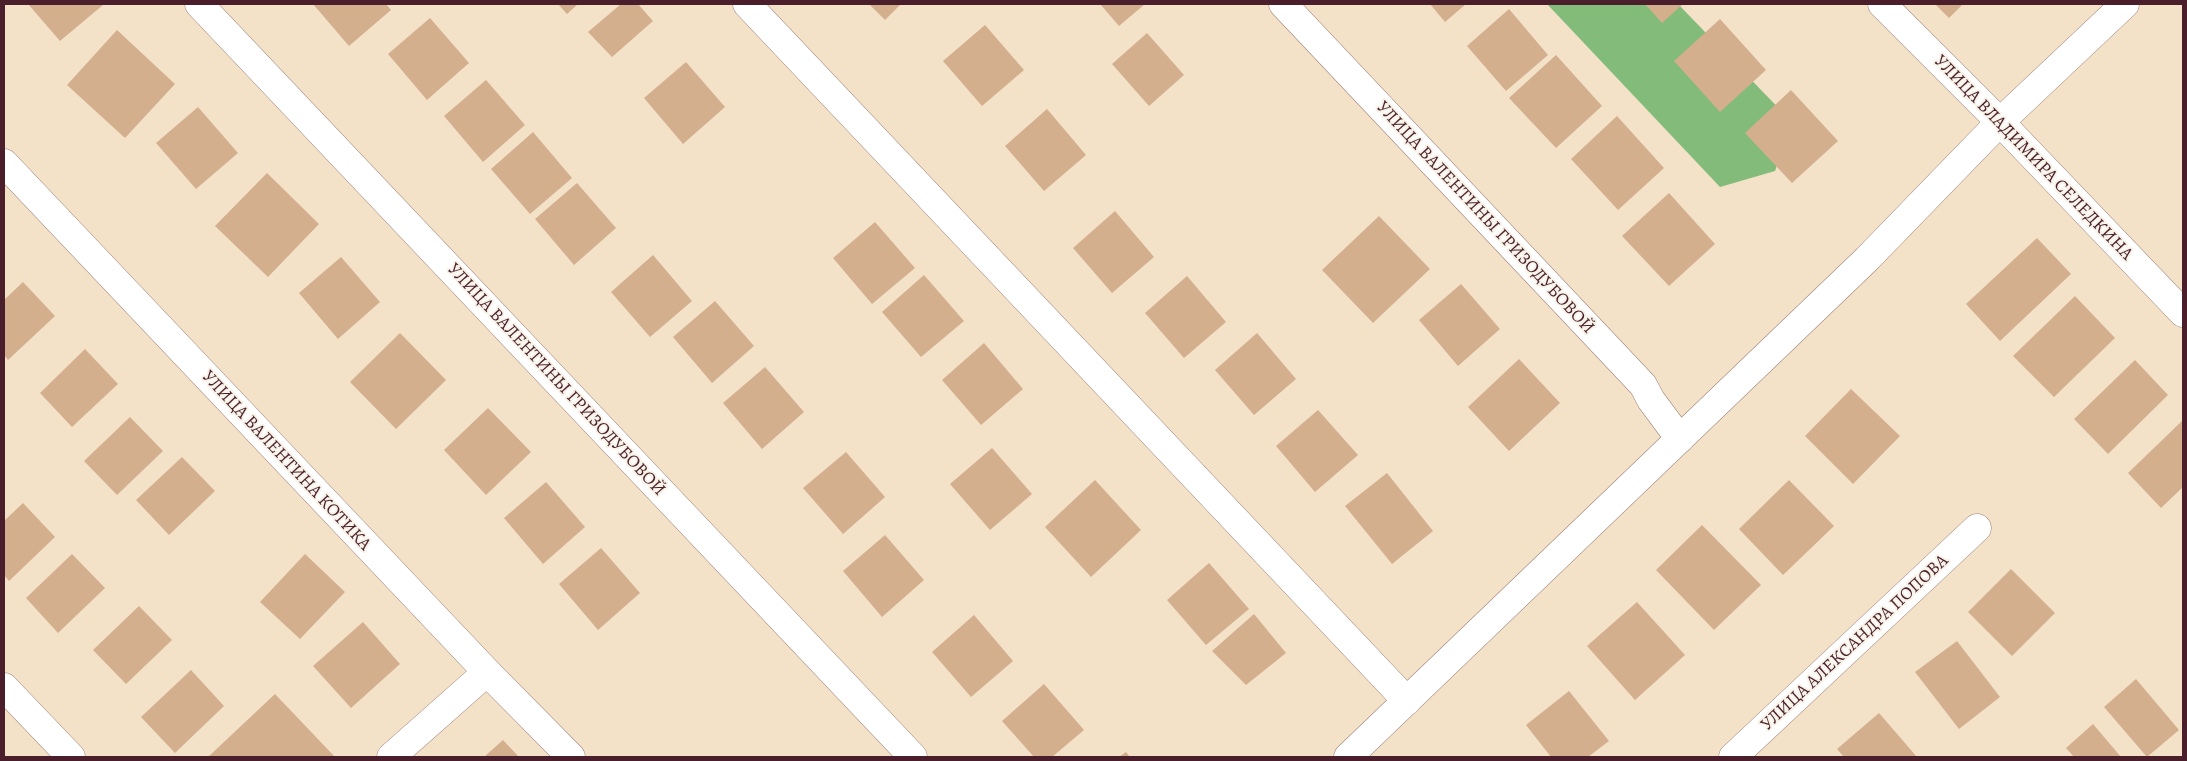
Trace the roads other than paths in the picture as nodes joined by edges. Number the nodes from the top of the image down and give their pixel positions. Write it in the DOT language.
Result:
graph roads {
  1 [pos="199,4"];
  2 [pos="747,4"];
  3 [pos="1283,4"];
  4 [pos="1882,4"];
  5 [pos="2125,4"];
  6 [pos="2000,122"];
  7 [pos="4,163"];
  8 [pos="2183,313"];
  9 [pos="1680,439"];
  10 [pos="1976,528"];
  11 [pos="486,672"];
  12 [pos="4,687"];
  13 [pos="1407,701"];
  14 [pos="71,757"];
  15 [pos="391,757"];
  16 [pos="571,757"];
  17 [pos="913,757"];
  18 [pos="1348,757"];
  19 [pos="1733,757"];
  1 -- 17 [label="street, УЛИЦА ВАЛЕНТИНЫ ГРИЗОДУБОВОЙ"];
  2 -- 13 [label="street"];
  3 -- 9 [label="street, УЛИЦА ВАЛЕНТИНЫ ГРИЗОДУБОВОЙ"];
  4 -- 6 [label="street, УЛИЦА ВЛАДИМИРА СЕЛЕДКИНА"];
  5 -- 6 [label="street"];
  6 -- 8 [label="street, УЛИЦА ВЛАДИМИРА СЕЛЕДКИНА"];
  6 -- 9 [label="street"];
  7 -- 11 [label="street, УЛИЦА ВАЛЕНТИНА КОТИКА"];
  9 -- 13 [label="street"];
  10 -- 19 [label="street, УЛИЦА АЛЕКСАНДРА ПОПОВА"];
  11 -- 15 [label="street"];
  11 -- 16 [label="street, УЛИЦА ВАЛЕНТИНА КОТИКА"];
  12 -- 14 [label="street"];
  13 -- 18 [label="street"];
}
